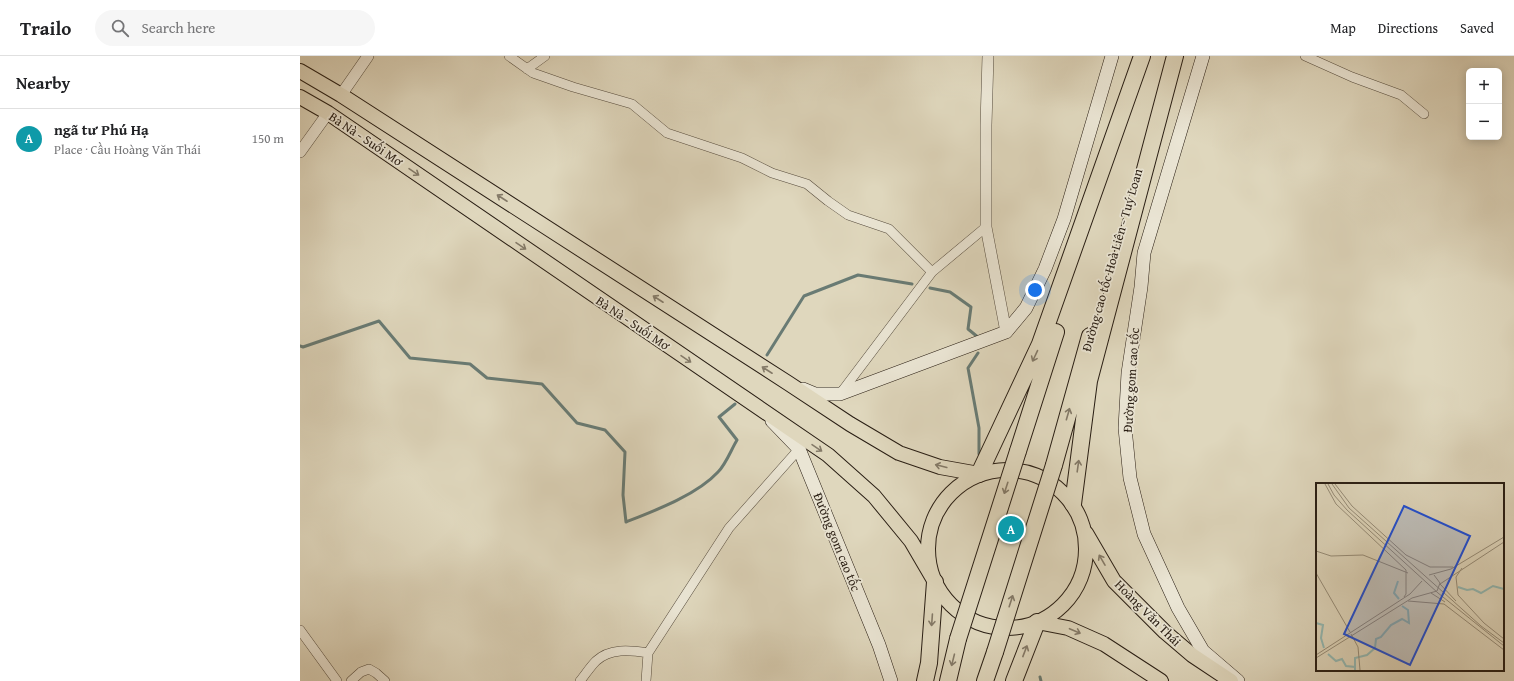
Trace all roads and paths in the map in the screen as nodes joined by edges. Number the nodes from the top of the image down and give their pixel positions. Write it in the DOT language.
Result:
graph roads {
  1 [pos="368,56"];
  2 [pos="509,56"];
  3 [pos="544,56"];
  4 [pos="988,56"];
  5 [pos="1112,56"];
  6 [pos="1143,56"];
  7 [pos="1171,56"];
  8 [pos="1175,56"];
  9 [pos="1203,56"];
  10 [pos="1305,56"];
  11 [pos="527,69"];
  12 [pos="300,71"];
  13 [pos="341,95"];
  14 [pos="300,97"];
  15 [pos="328,113"];
  16 [pos="1424,114"];
  17 [pos="300,152"];
  18 [pos="986,227"];
  19 [pos="932,272"];
  20 [pos="1006,332"];
  21 [pos="788,383"];
  22 [pos="840,394"];
  23 [pos="765,414"];
  24 [pos="799,449"];
  25 [pos="979,474"];
  26 [pos="1073,504"];
  27 [pos="1084,528"];
  28 [pos="935,582"];
  29 [pos="1037,622"];
  30 [pos="300,630"];
  31 [pos="648,653"];
  32 [pos="337,681"];
  33 [pos="351,681"];
  34 [pos="385,681"];
  35 [pos="580,681"];
  36 [pos="646,681"];
  37 [pos="891,681"];
  38 [pos="925,681"];
  39 [pos="948,681"];
  40 [pos="985,681"];
  41 [pos="1014,681"];
  42 [pos="1161,681"];
  43 [pos="1231,681"];
  44 [pos="1238,681"];
  1 -- 13 [label="street"];
  2 -- 11 [label="street"];
  3 -- 11 [label="street"];
  4 -- 18 [label="street"];
  5 -- 20 [label="main road"];
  6 -- 25 [label="highway, one-way"];
  6 -- 39 [label="highway, one-way, bridge"];
  40 -- 7 [label="highway, Đường cao tốc Hoà Liên - Tuý Loan, one-way, bridge"];
  26 -- 8 [label="highway, one-way"];
  9 -- 44 [label="main road, Đường gom cao tốc"];
  10 -- 16 [label="street"];
  11 -- 19 [label="street"];
  12 -- 13 [label="main road, Bà Nà - Suối Mơ"];
  13 -- 15 [label="main road"];
  21 -- 13 [label="main road, Bà Nà - Suối Mơ, one-way"];
  14 -- 15 [label="main road, Bà Nà - Suối Mơ"];
  15 -- 17 [label="street"];
  15 -- 23 [label="main road, Bà Nà - Suối Mơ, one-way"];
  18 -- 19 [label="street"];
  18 -- 20 [label="street"];
  19 -- 22 [label="street"];
  20 -- 22 [label="main road"];
  21 -- 22 [label="main road"];
  25 -- 21 [label="main road, Bà Nà - Suối Mơ, one-way"];
  23 -- 24 [label="main road, Đường gom cao tốc"];
  23 -- 28 [label="main road, Bà Nà - Suối Mơ, one-way"];
  24 -- 31 [label="street"];
  24 -- 37 [label="main road, Đường gom cao tốc"];
  25 -- 26 [label="main road, Hoàng Văn Thái"];
  25 -- 28 [label="main road"];
  26 -- 27 [label="main road, Hoàng Văn Thái"];
  27 -- 29 [label="main road"];
  43 -- 27 [label="main road, Hoàng Văn Thái, one-way"];
  28 -- 29 [label="main road, Bà Nà - Suối Mơ"];
  28 -- 38 [label="highway, one-way"];
  41 -- 29 [label="highway, one-way"];
  29 -- 42 [label="main road, one-way"];
  30 -- 32 [label="street"];
  31 -- 35 [label="street"];
  31 -- 36 [label="street"];
  33 -- 34 [label="street"];
}
